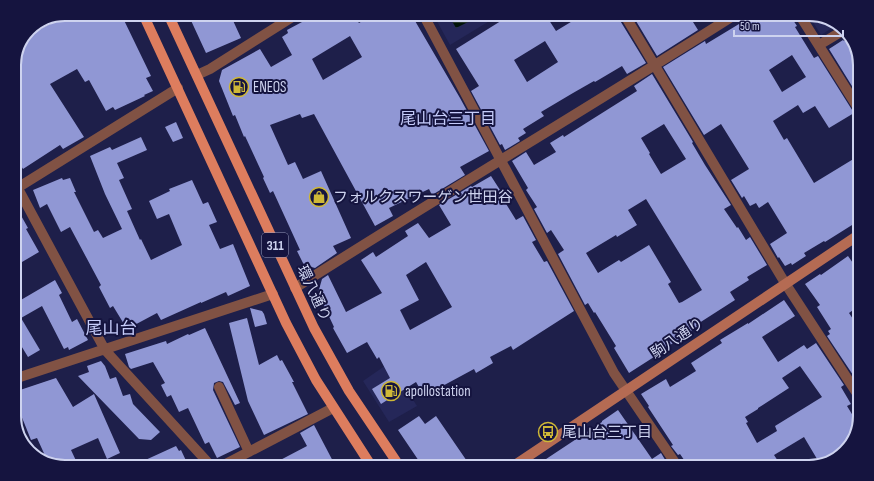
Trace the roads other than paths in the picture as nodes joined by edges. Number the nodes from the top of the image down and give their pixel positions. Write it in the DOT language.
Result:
graph roads {
  1 [pos="146,21"];
  2 [pos="171,21"];
  3 [pos="286,21"];
  4 [pos="428,21"];
  5 [pos="628,21"];
  6 [pos="725,21"];
  7 [pos="804,21"];
  8 [pos="839,33"];
  9 [pos="819,45"];
  10 [pos="654,66"];
  11 [pos="197,75"];
  12 [pos="178,88"];
  13 [pos="853,100"];
  14 [pos="501,160"];
  15 [pos="21,182"];
  16 [pos="21,197"];
  17 [pos="853,239"];
  18 [pos="785,283"];
  19 [pos="295,288"];
  20 [pos="273,294"];
  21 [pos="104,350"];
  22 [pos="21,377"];
  23 [pos="219,387"];
  24 [pos="853,387"];
  25 [pos="625,390"];
  26 [pos="333,408"];
  27 [pos="249,452"];
  28 [pos="206,460"];
  29 [pos="234,460"];
  30 [pos="367,460"];
  31 [pos="395,460"];
  32 [pos="522,460"];
  33 [pos="673,460"];
  1 -- 12 [label="main road, 311"];
  2 -- 11 [label="main road, 環八通り / 311"];
  3 -- 11 [label="street"];
  4 -- 14 [label="street"];
  5 -- 10 [label="street"];
  6 -- 10 [label="street"];
  7 -- 9 [label="street"];
  8 -- 9 [label="street"];
  9 -- 13 [label="street"];
  10 -- 14 [label="street"];
  10 -- 18 [label="street"];
  11 -- 19 [label="main road, 環八通り / 311"];
  12 -- 15 [label="street"];
  12 -- 20 [label="main road, 311"];
  14 -- 19 [label="street"];
  14 -- 25 [label="street"];
  16 -- 21 [label="street"];
  17 -- 18 [label="street, 駒八通り"];
  18 -- 24 [label="street"];
  18 -- 25 [label="street, 駒八通り"];
  19 -- 31 [label="main road, 環八通り / 311"];
  20 -- 21 [label="street"];
  20 -- 26 [label="main road, 311"];
  21 -- 22 [label="street"];
  21 -- 28 [label="street"];
  23 -- 27 [label="street"];
  25 -- 32 [label="street, 駒八通り"];
  25 -- 33 [label="street"];
  26 -- 27 [label="street"];
  26 -- 30 [label="main road, 311"];
  27 -- 29 [label="street"];
}
